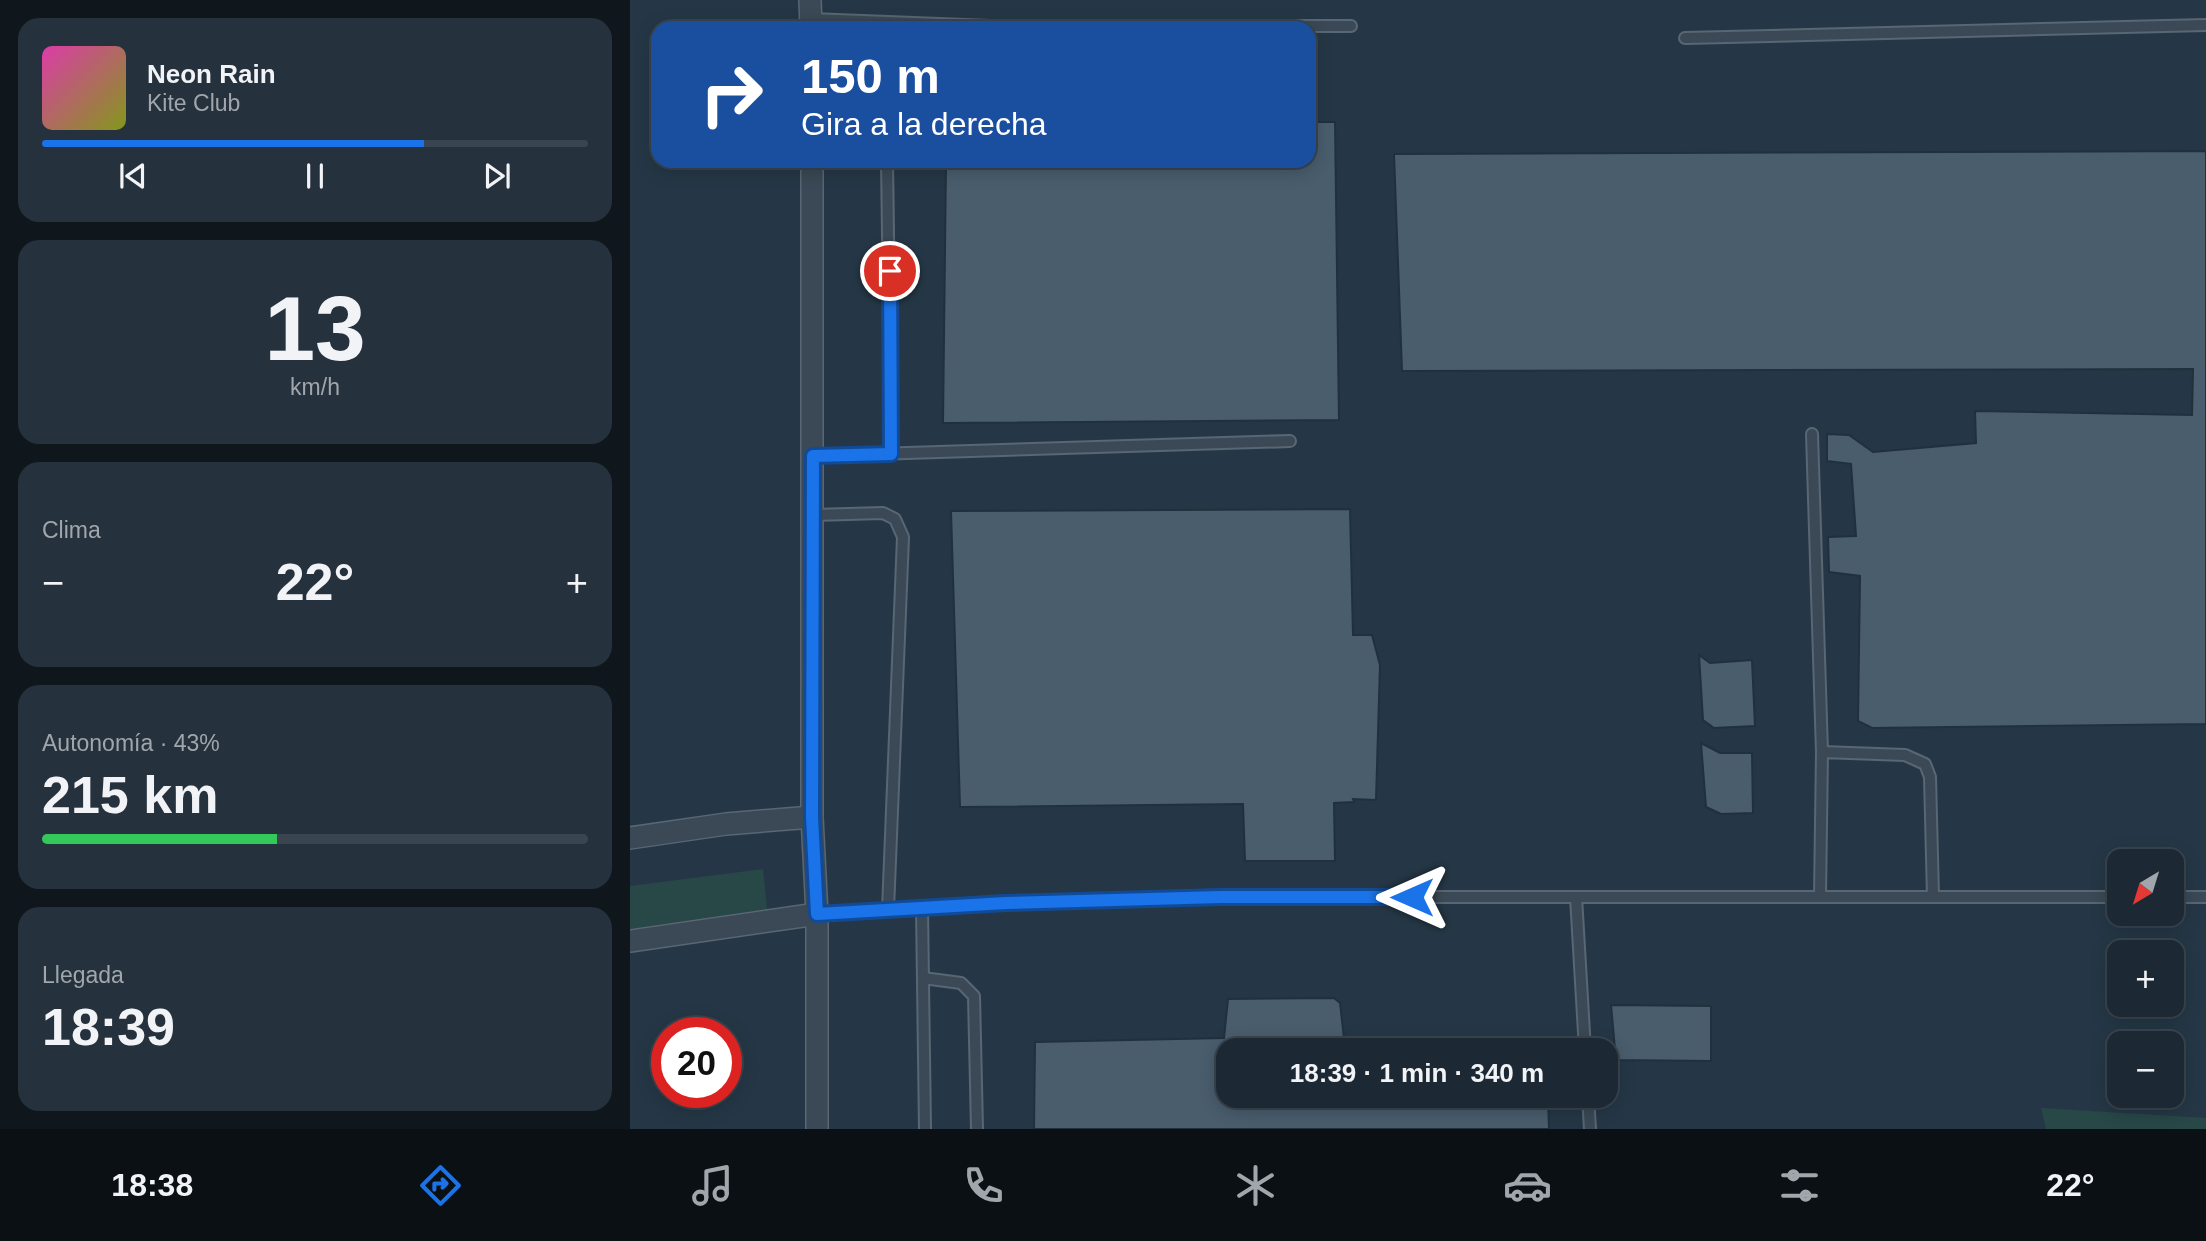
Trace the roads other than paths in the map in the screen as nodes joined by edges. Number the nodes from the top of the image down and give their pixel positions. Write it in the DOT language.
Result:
graph roads {
  1 [pos="810,16"];
  2 [pos="841,21"];
  3 [pos="2206,25"];
  4 [pos="1316,26"];
  5 [pos="1351,26"];
  6 [pos="1685,38"];
  7 [pos="812,168"];
  8 [pos="887,168"];
  9 [pos="1812,434"];
  10 [pos="1290,441"];
  11 [pos="891,454"];
  12 [pos="813,456"];
  13 [pos="813,515"];
  14 [pos="1822,752"];
  15 [pos="812,817"];
  16 [pos="630,838"];
  17 [pos="1576,897"];
  18 [pos="1820,897"];
  19 [pos="1933,897"];
  20 [pos="2107,897"];
  21 [pos="2184,897"];
  22 [pos="2206,897"];
  23 [pos="922,908"];
  24 [pos="888,910"];
  25 [pos="817,914"];
  26 [pos="630,941"];
  27 [pos="923,978"];
  28 [pos="1584,1038"];
  29 [pos="1589,1108"];
  30 [pos="817,1129"];
  31 [pos="925,1129"];
  32 [pos="977,1129"];
  33 [pos="1590,1129"];
  1 -- 2 [label="lane"];
  3 -- 6 [label="lane"];
  4 -- 5 [label="lane"];
  7 -- 12 [label="street"];
  8 -- 11 [label="lane"];
  9 -- 14 [label="lane"];
  10 -- 11 [label="lane"];
  11 -- 12 [label="lane"];
  12 -- 13 [label="street"];
  13 -- 15 [label="street"];
  13 -- 24 [label="lane"];
  14 -- 18 [label="lane"];
  14 -- 19 [label="lane"];
  15 -- 16 [label="street"];
  15 -- 25 [label="street"];
  17 -- 18 [label="lane"];
  17 -- 23 [label="lane"];
  17 -- 28 [label="lane"];
  18 -- 19 [label="lane"];
  19 -- 20 [label="lane"];
  21 -- 22 [label="lane"];
  23 -- 24 [label="lane"];
  23 -- 27 [label="lane"];
  24 -- 25 [label="lane"];
  25 -- 26 [label="street"];
  25 -- 30 [label="street"];
  27 -- 31 [label="lane"];
  27 -- 32 [label="lane"];
  29 -- 33 [label="lane"];
}
